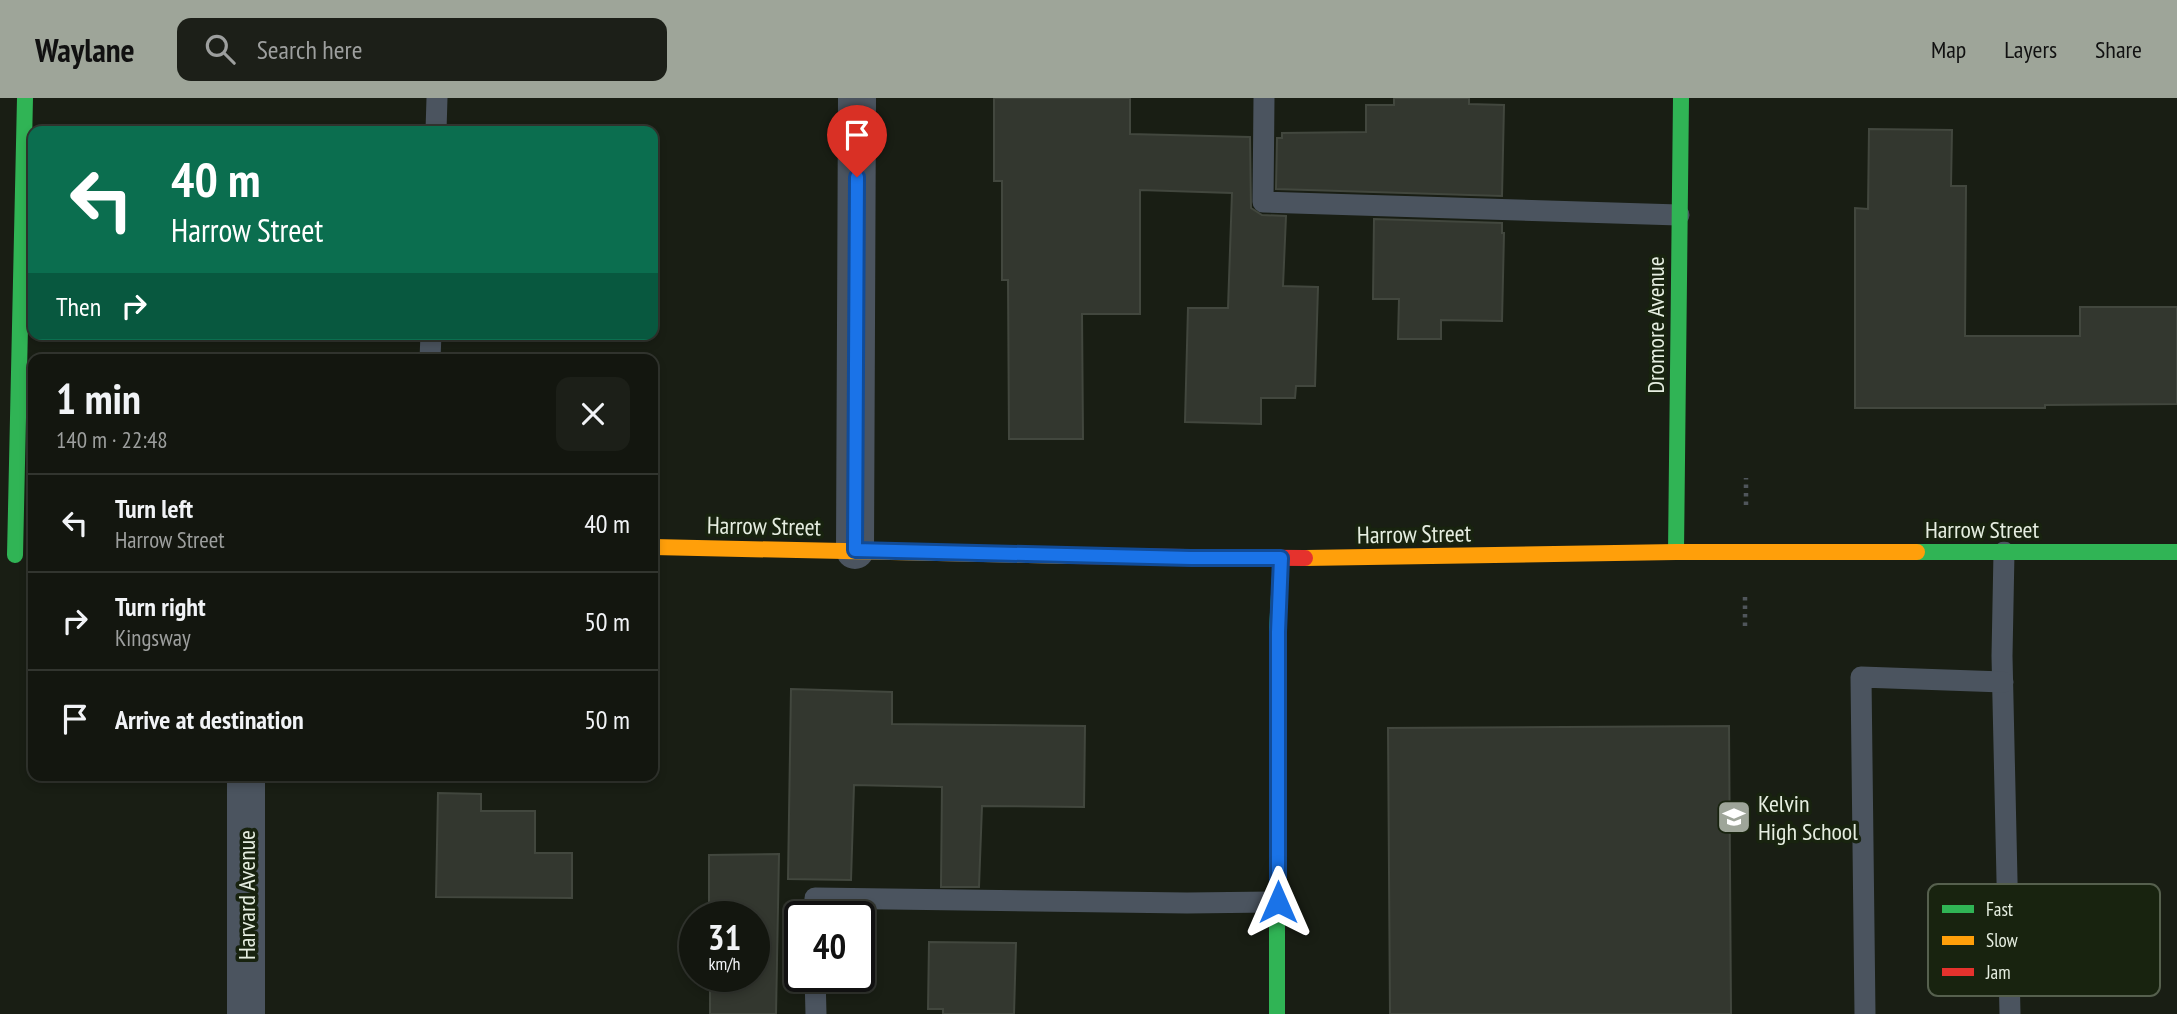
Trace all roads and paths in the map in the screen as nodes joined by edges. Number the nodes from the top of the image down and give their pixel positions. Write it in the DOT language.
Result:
graph roads {
  1 [pos="25,98"];
  2 [pos="437,98"];
  3 [pos="857,98"];
  4 [pos="1264,98"];
  5 [pos="1681,98"];
  6 [pos="436,126"];
  7 [pos="1679,215"];
  8 [pos="658,547"];
  9 [pos="855,550"];
  10 [pos="1676,552"];
  11 [pos="2004,552"];
  12 [pos="2177,552"];
  13 [pos="7,555"];
  14 [pos="28,555"];
  15 [pos="1281,558"];
  16 [pos="2003,682"];
  17 [pos="246,781"];
  18 [pos="2007,884"];
  19 [pos="815,901"];
  20 [pos="1278,902"];
  21 [pos="815,992"];
  22 [pos="2010,996"];
  23 [pos="246,1014"];
  24 [pos="816,1014"];
  25 [pos="1277,1014"];
  26 [pos="1865,1014"];
  27 [pos="2010,1014"];
  1 -- 13 [label="street"];
  2 -- 6 [label="lane"];
  3 -- 9 [label="street"];
  4 -- 7 [label="lane"];
  5 -- 7 [label="street, Dromore Avenue"];
  7 -- 10 [label="street, Dromore Avenue"];
  8 -- 9 [label="street, Harrow Street"];
  9 -- 15 [label="street, Harrow Street"];
  10 -- 11 [label="street, Harrow Street"];
  10 -- 15 [label="street, Harrow Street"];
  11 -- 12 [label="street, Harrow Street"];
  11 -- 16 [label="lane"];
  13 -- 14 [label="street"];
  15 -- 20 [label="street"];
  16 -- 18 [label="lane"];
  16 -- 26 [label="lane"];
  17 -- 23 [label="street, Harvard Avenue"];
  19 -- 20 [label="lane"];
  20 -- 25 [label="street"];
  21 -- 24 [label="lane"];
  22 -- 27 [label="lane"];
}
